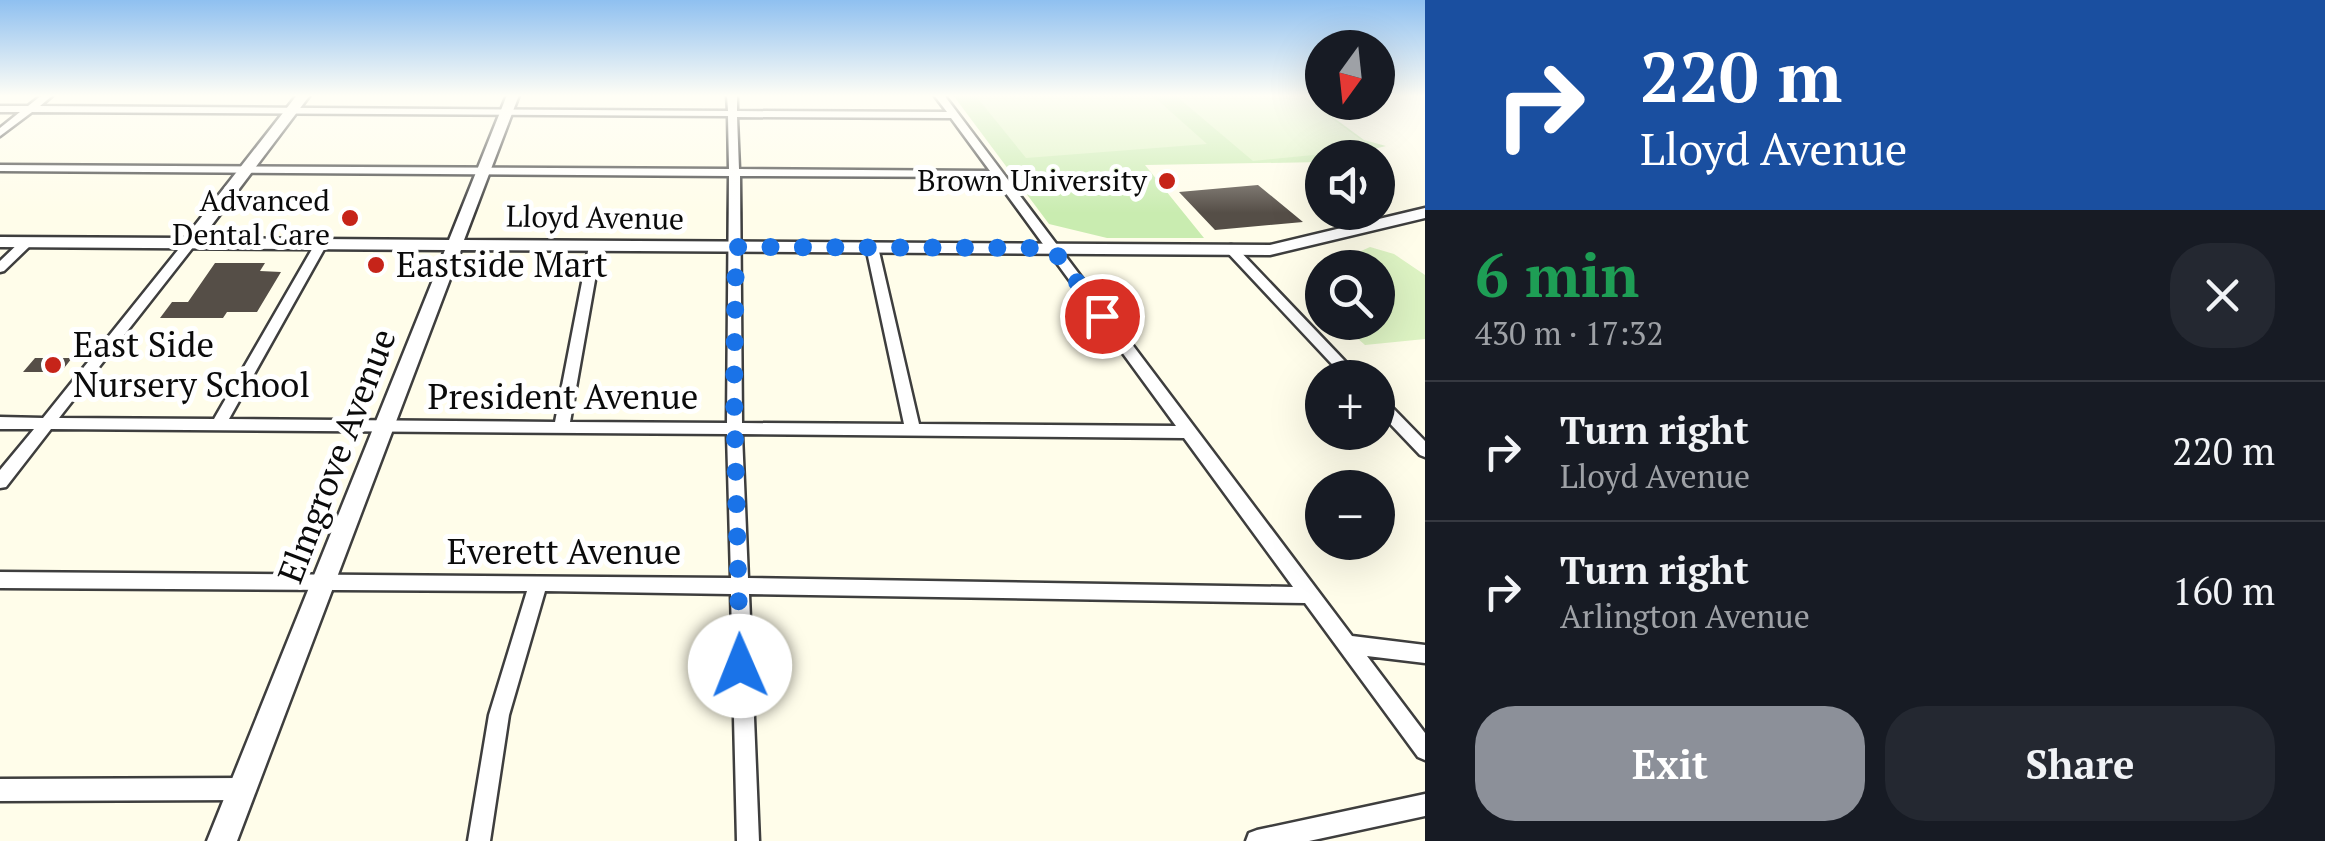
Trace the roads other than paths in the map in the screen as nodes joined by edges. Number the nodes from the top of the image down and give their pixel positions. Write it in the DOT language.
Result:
graph roads {
  1 [pos="274,134"];
  2 [pos="498,134"];
  3 [pos="733,134"];
  4 [pos="967,134"];
  5 [pos="0,168"];
  6 [pos="246,170"];
  7 [pos="484,171"];
  8 [pos="734,172"];
  9 [pos="996,174"];
  10 [pos="1425,213"];
  11 [pos="0,242"];
  12 [pos="27,242"];
  13 [pos="190,242"];
  14 [pos="320,244"];
  15 [pos="454,245"];
  16 [pos="595,246"];
  17 [pos="872,246"];
  18 [pos="736,247"];
  19 [pos="1052,248"];
  20 [pos="1230,249"];
  21 [pos="0,268"];
  22 [pos="1337,360"];
  23 [pos="1395,420"];
  24 [pos="0,423"];
  25 [pos="49,424"];
  26 [pos="218,425"];
  27 [pos="384,426"];
  28 [pos="562,427"];
  29 [pos="735,428"];
  30 [pos="913,430"];
  31 [pos="1186,432"];
  32 [pos="1425,451"];
  33 [pos="0,482"];
  34 [pos="0,580"];
  35 [pos="538,583"];
  36 [pos="322,584"];
  37 [pos="738,586"];
  38 [pos="1307,595"];
  39 [pos="1344,644"];
  40 [pos="1425,654"];
  41 [pos="1425,750"];
  42 [pos="244,789"];
  43 [pos="0,790"];
  44 [pos="1425,805"];
  45 [pos="222,841"];
  46 [pos="479,841"];
  47 [pos="748,841"];
  48 [pos="1257,841"];
  1 -- 6 [label="street"];
  2 -- 7 [label="street, Elmgrove Avenue"];
  3 -- 8 [label="street"];
  4 -- 9 [label="street"];
  5 -- 6 [label="street"];
  6 -- 7 [label="street"];
  6 -- 13 [label="street"];
  7 -- 8 [label="street"];
  7 -- 15 [label="street, Elmgrove Avenue"];
  8 -- 9 [label="street"];
  8 -- 18 [label="street"];
  9 -- 19 [label="street"];
  10 -- 20 [label="street, Lloyd Avenue"];
  11 -- 12 [label="street, Lloyd Avenue"];
  12 -- 13 [label="street, Lloyd Avenue"];
  12 -- 21 [label="street"];
  13 -- 14 [label="street, Lloyd Avenue"];
  13 -- 25 [label="street"];
  14 -- 15 [label="street, Lloyd Avenue"];
  14 -- 26 [label="street"];
  15 -- 16 [label="street, Lloyd Avenue"];
  15 -- 27 [label="street, Elmgrove Avenue"];
  16 -- 18 [label="street, Lloyd Avenue"];
  16 -- 28 [label="street"];
  17 -- 18 [label="street, Lloyd Avenue"];
  17 -- 19 [label="street, Lloyd Avenue"];
  17 -- 30 [label="street"];
  18 -- 29 [label="street"];
  19 -- 20 [label="street, Lloyd Avenue"];
  19 -- 31 [label="street"];
  20 -- 22 [label="street"];
  23 -- 32 [label="street"];
  24 -- 25 [label="street, President Avenue"];
  25 -- 26 [label="street, President Avenue"];
  25 -- 33 [label="street"];
  26 -- 27 [label="street, President Avenue"];
  27 -- 28 [label="street, President Avenue"];
  27 -- 36 [label="street, Elmgrove Avenue"];
  28 -- 29 [label="street, President Avenue"];
  29 -- 30 [label="street, President Avenue"];
  29 -- 37 [label="street"];
  30 -- 31 [label="street, President Avenue"];
  31 -- 38 [label="street"];
  34 -- 36 [label="street, Everett Avenue"];
  35 -- 36 [label="street, Everett Avenue"];
  35 -- 37 [label="street, Everett Avenue"];
  35 -- 46 [label="street"];
  36 -- 42 [label="street, Elmgrove Avenue"];
  37 -- 38 [label="street, Everett Avenue"];
  37 -- 47 [label="street"];
  38 -- 39 [label="street"];
  39 -- 40 [label="street"];
  39 -- 41 [label="street"];
  42 -- 43 [label="street"];
  42 -- 45 [label="street, Elmgrove Avenue"];
  44 -- 48 [label="street"];
}
